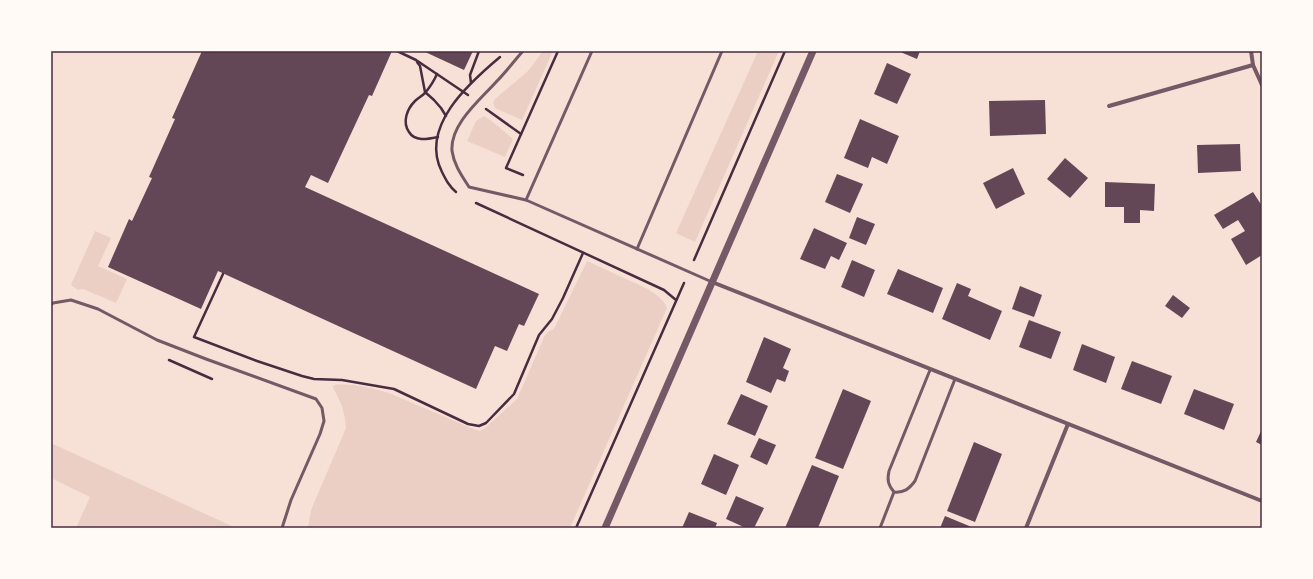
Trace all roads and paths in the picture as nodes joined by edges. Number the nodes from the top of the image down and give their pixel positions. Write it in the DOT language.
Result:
graph roads {
  1 [pos="397,51"];
  2 [pos="479,51"];
  3 [pos="523,51"];
  4 [pos="558,51"];
  5 [pos="592,51"];
  6 [pos="722,51"];
  7 [pos="785,51"];
  8 [pos="812,51"];
  9 [pos="1251,51"];
  10 [pos="416,60"];
  11 [pos="1254,65"];
  12 [pos="437,74"];
  13 [pos="470,83"];
  14 [pos="1262,85"];
  15 [pos="425,92"];
  16 [pos="477,102"];
  17 [pos="1109,106"];
  18 [pos="446,116"];
  19 [pos="521,134"];
  20 [pos="438,137"];
  21 [pos="523,175"];
  22 [pos="526,200"];
  23 [pos="637,249"];
  24 [pos="583,253"];
  25 [pos="689,272"];
  26 [pos="223,274"];
  27 [pos="712,282"];
  28 [pos="51,304"];
  29 [pos="164,358"];
  30 [pos="930,370"];
  31 [pos="212,379"];
  32 [pos="955,379"];
  33 [pos="1068,424"];
  34 [pos="894,492"];
  35 [pos="1262,501"];
  36 [pos="282,528"];
  37 [pos="576,528"];
  38 [pos="605,528"];
  39 [pos="880,528"];
  40 [pos="1026,528"];
  1 -- 10 [label="path"];
  2 -- 13 [label="path"];
  3 -- 16 [label="lane"];
  4 -- 19 [label="path"];
  5 -- 22 [label="lane"];
  6 -- 23 [label="lane"];
  7 -- 25 [label="path"];
  8 -- 27 [label="street"];
  9 -- 11 [label="street"];
  10 -- 12 [label="path"];
  10 -- 15 [label="path"];
  11 -- 14 [label="street"];
  11 -- 17 [label="street"];
  12 -- 15 [label="path"];
  12 -- 16 [label="path"];
  15 -- 18 [label="path"];
  15 -- 20 [label="path"];
  16 -- 19 [label="path"];
  16 -- 22 [label="lane"];
  19 -- 21 [label="path"];
  22 -- 23 [label="lane"];
  23 -- 25 [label="lane"];
  24 -- 26 [label="path"];
  25 -- 27 [label="lane"];
  25 -- 37 [label="path"];
  27 -- 30 [label="street"];
  27 -- 38 [label="street"];
  28 -- 36 [label="lane"];
  29 -- 31 [label="path"];
  30 -- 32 [label="street"];
  30 -- 34 [label="lane"];
  32 -- 33 [label="street"];
  32 -- 34 [label="lane"];
  33 -- 35 [label="street"];
  33 -- 40 [label="street"];
  34 -- 39 [label="lane"];
}
